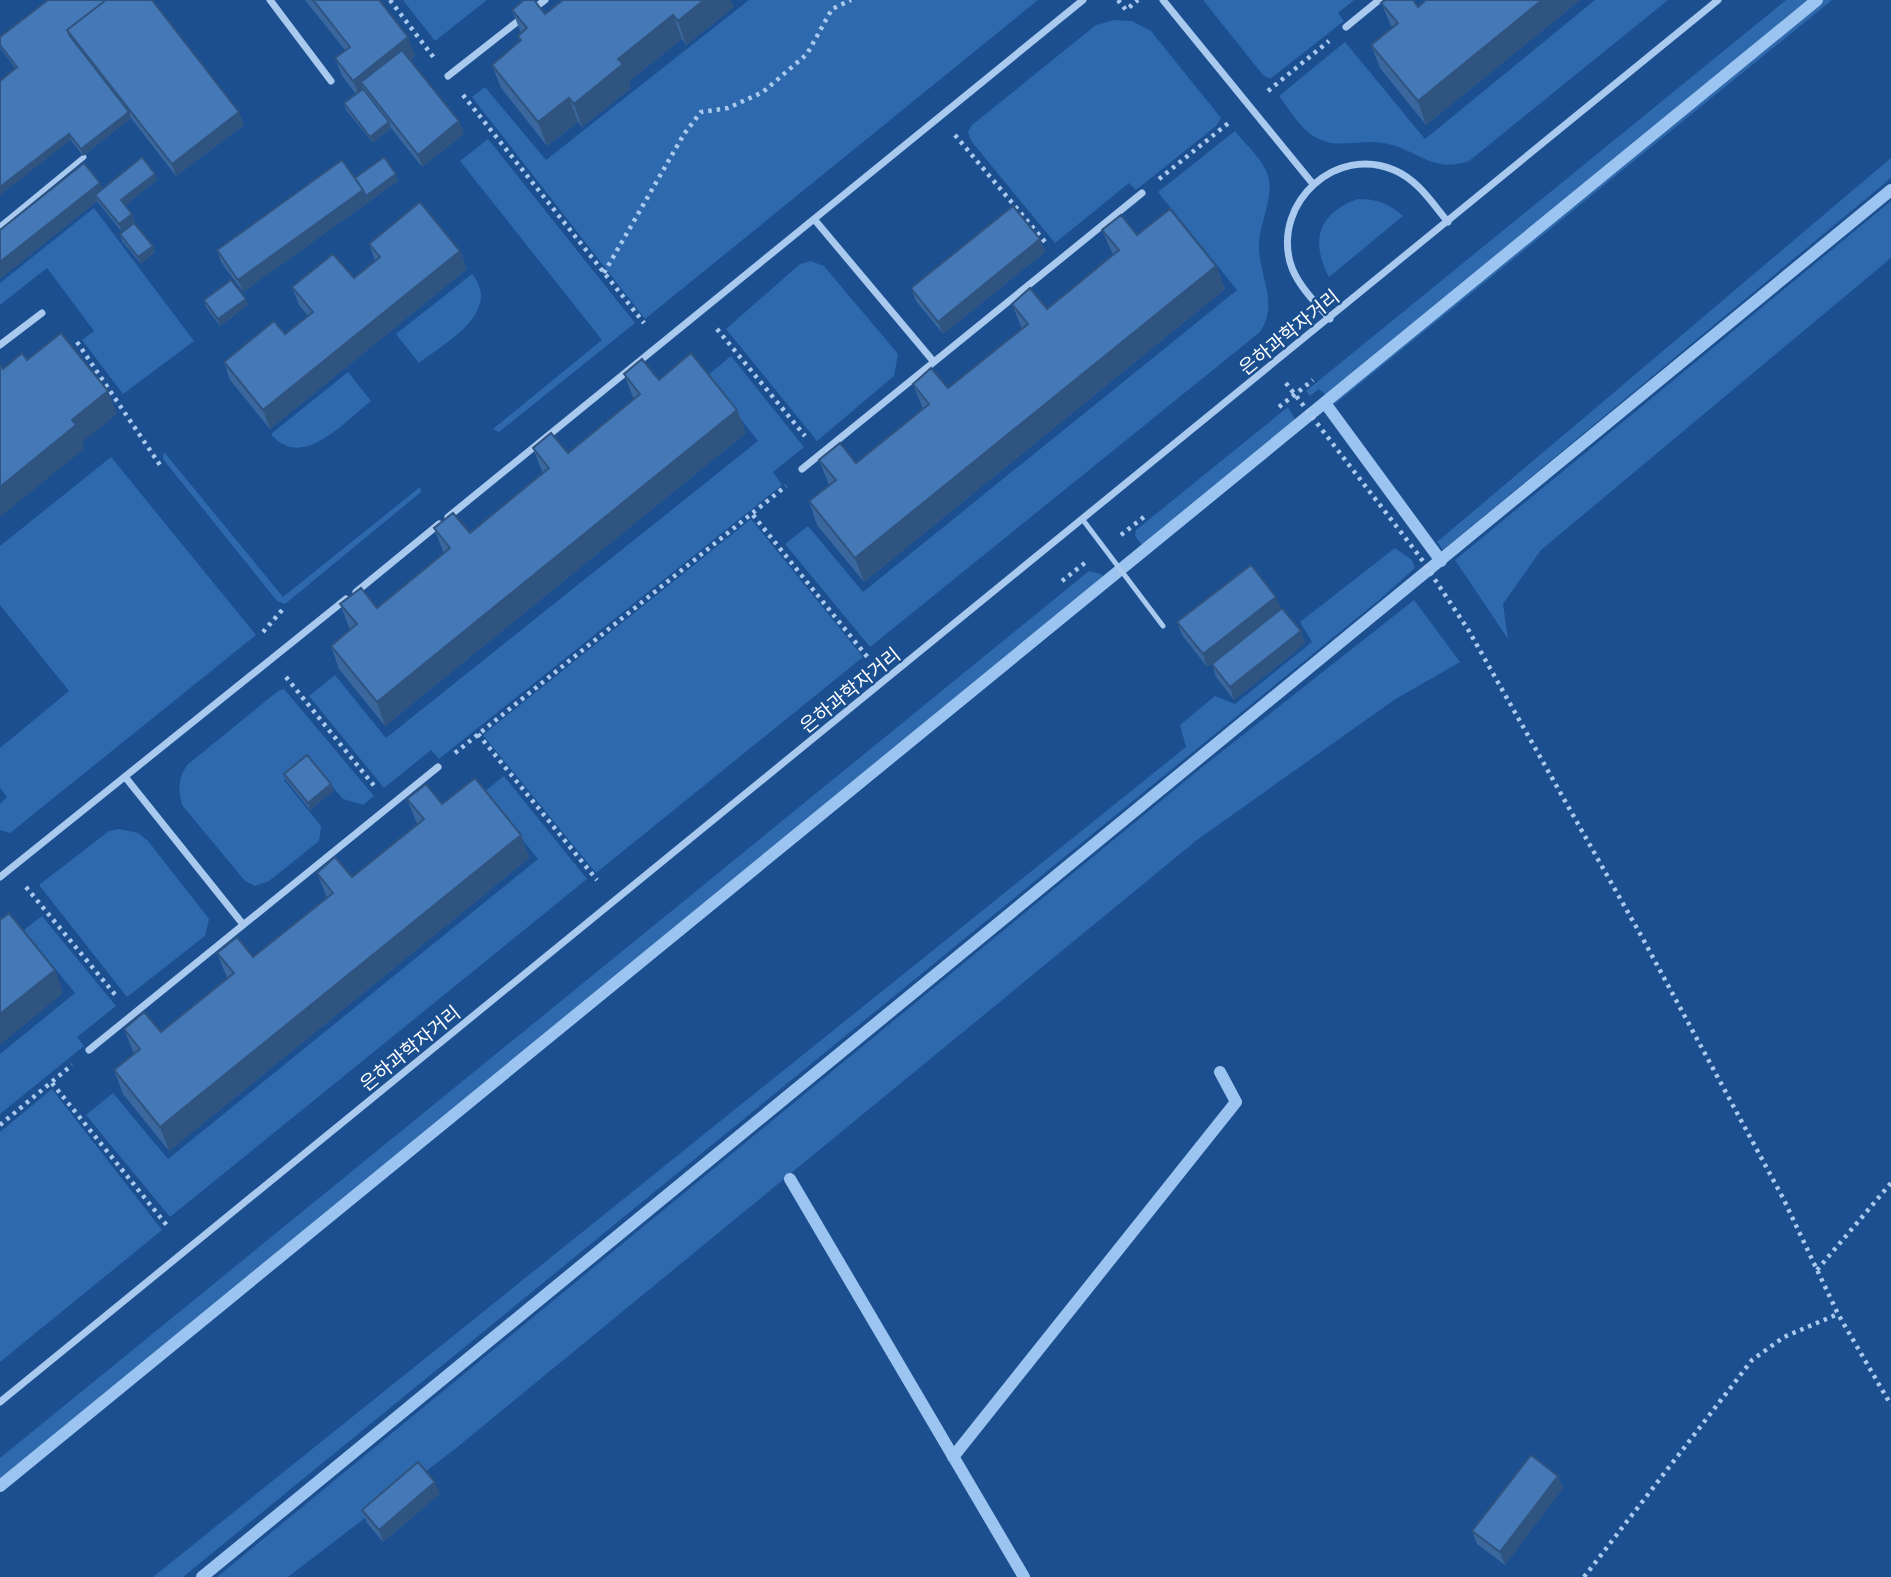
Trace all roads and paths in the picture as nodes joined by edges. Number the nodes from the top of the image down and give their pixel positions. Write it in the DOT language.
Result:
graph roads {
  1 [pos="270,0"];
  2 [pos="390,0"];
  3 [pos="545,0"];
  4 [pos="851,0"];
  5 [pos="1083,0"];
  6 [pos="1118,0"];
  7 [pos="1138,0"];
  8 [pos="1163,0"];
  9 [pos="1379,0"];
  10 [pos="1718,0"];
  11 [pos="1346,27"];
  12 [pos="448,76"];
  13 [pos="331,80"];
  14 [pos="1267,92"];
  15 [pos="1230,121"];
  16 [pos="952,132"];
  17 [pos="84,157"];
  18 [pos="1313,184"];
  19 [pos="1142,193"];
  20 [pos="814,219"];
  21 [pos="1448,222"];
  22 [pos="0,226"];
  23 [pos="1060,260"];
  24 [pos="604,273"];
  25 [pos="42,313"];
  26 [pos="1330,319"];
  27 [pos="644,323"];
  28 [pos="714,326"];
  29 [pos="77,342"];
  30 [pos="0,345"];
  31 [pos="934,362"];
  32 [pos="1273,365"];
  33 [pos="1313,380"];
  34 [pos="1295,394"];
  35 [pos="1279,407"];
  36 [pos="821,454"];
  37 [pos="160,465"];
  38 [pos="802,469"];
  39 [pos="753,515"];
  40 [pos="1083,520"];
  41 [pos="283,609"];
  42 [pos="1163,626"];
  43 [pos="256,640"];
  44 [pos="869,659"];
  45 [pos="285,677"];
  46 [pos="478,734"];
  47 [pos="438,767"];
  48 [pos="126,778"];
  49 [pos="391,804"];
  50 [pos="0,877"];
  51 [pos="597,880"];
  52 [pos="26,887"];
  53 [pos="242,923"];
  54 [pos="131,1015"];
  55 [pos="89,1050"];
  56 [pos="52,1083"];
  57 [pos="0,1125"];
  58 [pos="1891,1183"];
  59 [pos="169,1228"];
  60 [pos="1817,1270"];
  61 [pos="1838,1314"];
  62 [pos="0,1402"];
  63 [pos="1891,1405"];
  64 [pos="1584,1577"];
  1 -- 13 [label="street"];
  2 -- 12 [label="path"];
  3 -- 12 [label="street"];
  4 -- 24 [label="path"];
  5 -- 20 [label="street"];
  6 -- 7 [label="path"];
  8 -- 18 [label="street"];
  9 -- 11 [label="street"];
  10 -- 21 [label="street, 은하과학자거리"];
  11 -- 14 [label="path"];
  12 -- 24 [label="path"];
  15 -- 19 [label="path"];
  16 -- 23 [label="path"];
  17 -- 22 [label="lane"];
  18 -- 21 [label="street"];
  18 -- 26 [label="street"];
  19 -- 23 [label="street"];
  20 -- 31 [label="street"];
  20 -- 48 [label="street"];
  21 -- 26 [label="street, 은하과학자거리"];
  23 -- 31 [label="street"];
  24 -- 27 [label="path"];
  25 -- 30 [label="street"];
  26 -- 32 [label="street, 은하과학자거리"];
  28 -- 36 [label="path"];
  29 -- 37 [label="path"];
  31 -- 36 [label="street"];
  32 -- 34 [label="path"];
  32 -- 40 [label="street, 은하과학자거리"];
  33 -- 34 [label="path"];
  34 -- 35 [label="path"];
  34 -- 60 [label="path"];
  36 -- 38 [label="street"];
  38 -- 39 [label="path"];
  39 -- 44 [label="path"];
  39 -- 46 [label="path"];
  40 -- 42 [label="lane"];
  40 -- 62 [label="street, 은하과학자거리"];
  41 -- 43 [label="path"];
  45 -- 49 [label="path"];
  46 -- 47 [label="path"];
  46 -- 51 [label="path"];
  47 -- 49 [label="street"];
  48 -- 50 [label="street"];
  48 -- 53 [label="street"];
  49 -- 53 [label="street"];
  52 -- 54 [label="path"];
  53 -- 54 [label="street"];
  54 -- 55 [label="street"];
  55 -- 56 [label="path"];
  56 -- 57 [label="path"];
  56 -- 59 [label="path"];
  58 -- 60 [label="path"];
  60 -- 61 [label="path"];
  61 -- 63 [label="path"];
  61 -- 64 [label="path"];
}
